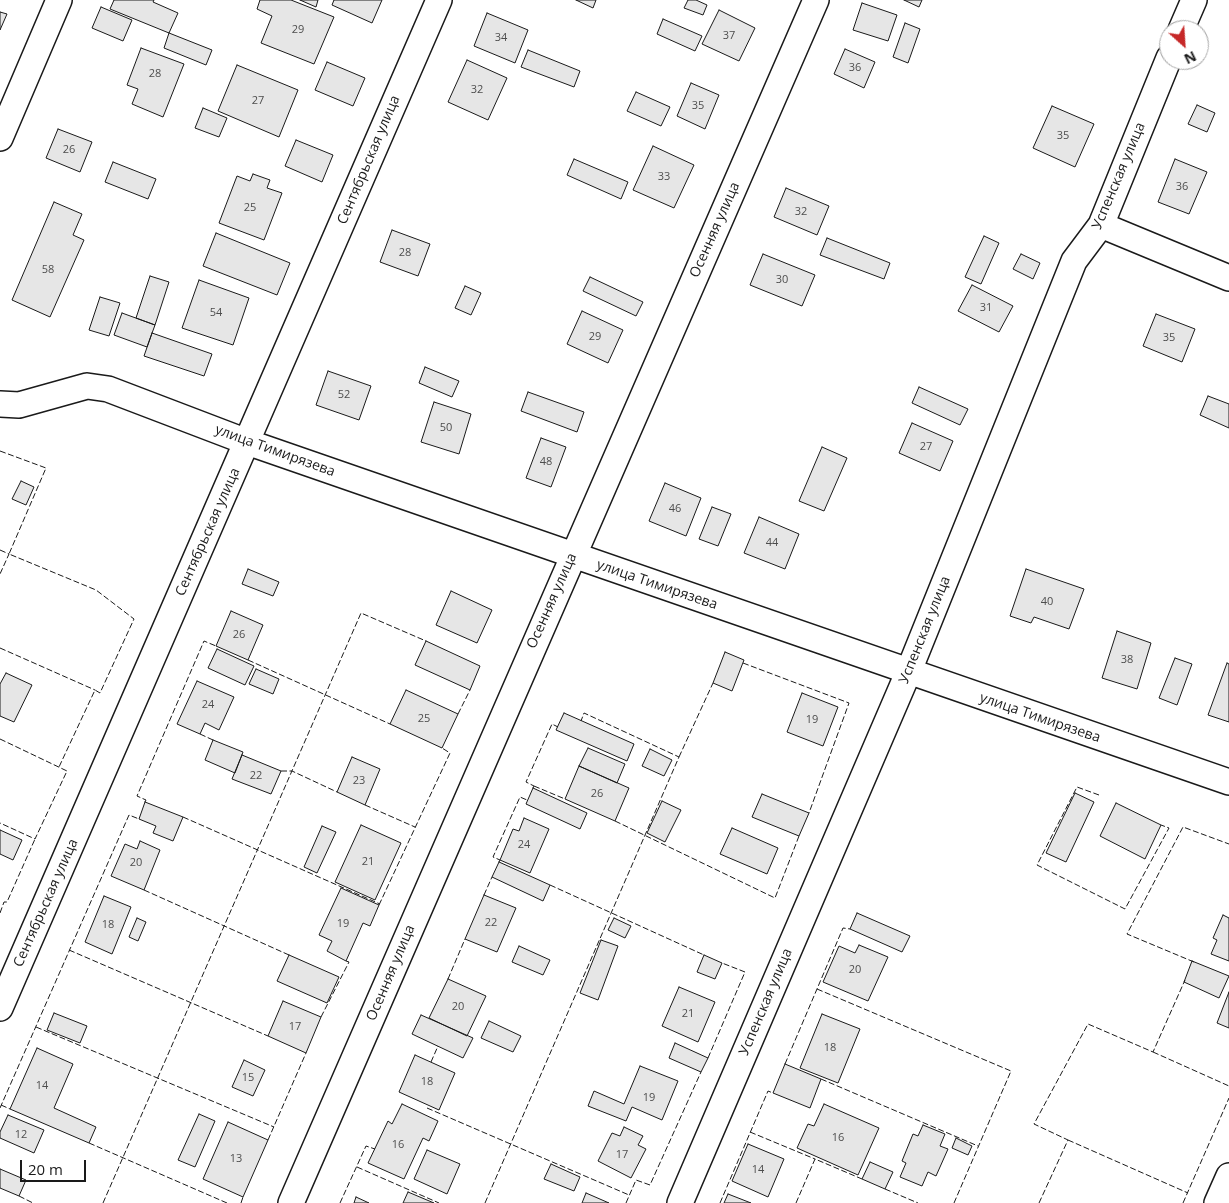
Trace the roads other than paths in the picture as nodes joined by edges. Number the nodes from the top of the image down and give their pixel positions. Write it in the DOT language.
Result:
graph roads {
  1 [pos="59,0"];
  2 [pos="439,0"];
  3 [pos="816,0"];
  4 [pos="1194,0"];
  5 [pos="1185,20"];
  6 [pos="1164,70"];
  7 [pos="0,138"];
  8 [pos="1101,225"];
  9 [pos="1229,278"];
  10 [pos="0,404"];
  11 [pos="247,442"];
  12 [pos="572,555"];
  13 [pos="908,673"];
  14 [pos="1229,782"];
  15 [pos="0,1008"];
  16 [pos="1229,1176"];
  17 [pos="290,1203"];
  18 [pos="680,1203"];
  19 [pos="1217,1203"];
  1 -- 7 [label="street"];
  2 -- 11 [label="street, Сентябрьская улица"];
  3 -- 12 [label="street, Осенняя улица"];
  4 -- 5 [label="street"];
  6 -- 8 [label="street, Успенская улица"];
  8 -- 9 [label="street"];
  8 -- 13 [label="street, Успенская улица"];
  10 -- 11 [label="street, улица Тимирязева"];
  11 -- 12 [label="street, улица Тимирязева"];
  11 -- 15 [label="street, Сентябрьская улица"];
  12 -- 13 [label="street, улица Тимирязева"];
  12 -- 17 [label="street, Осенняя улица"];
  13 -- 14 [label="street, улица Тимирязева"];
  13 -- 18 [label="street, Успенская улица"];
  16 -- 19 [label="street"];
}
